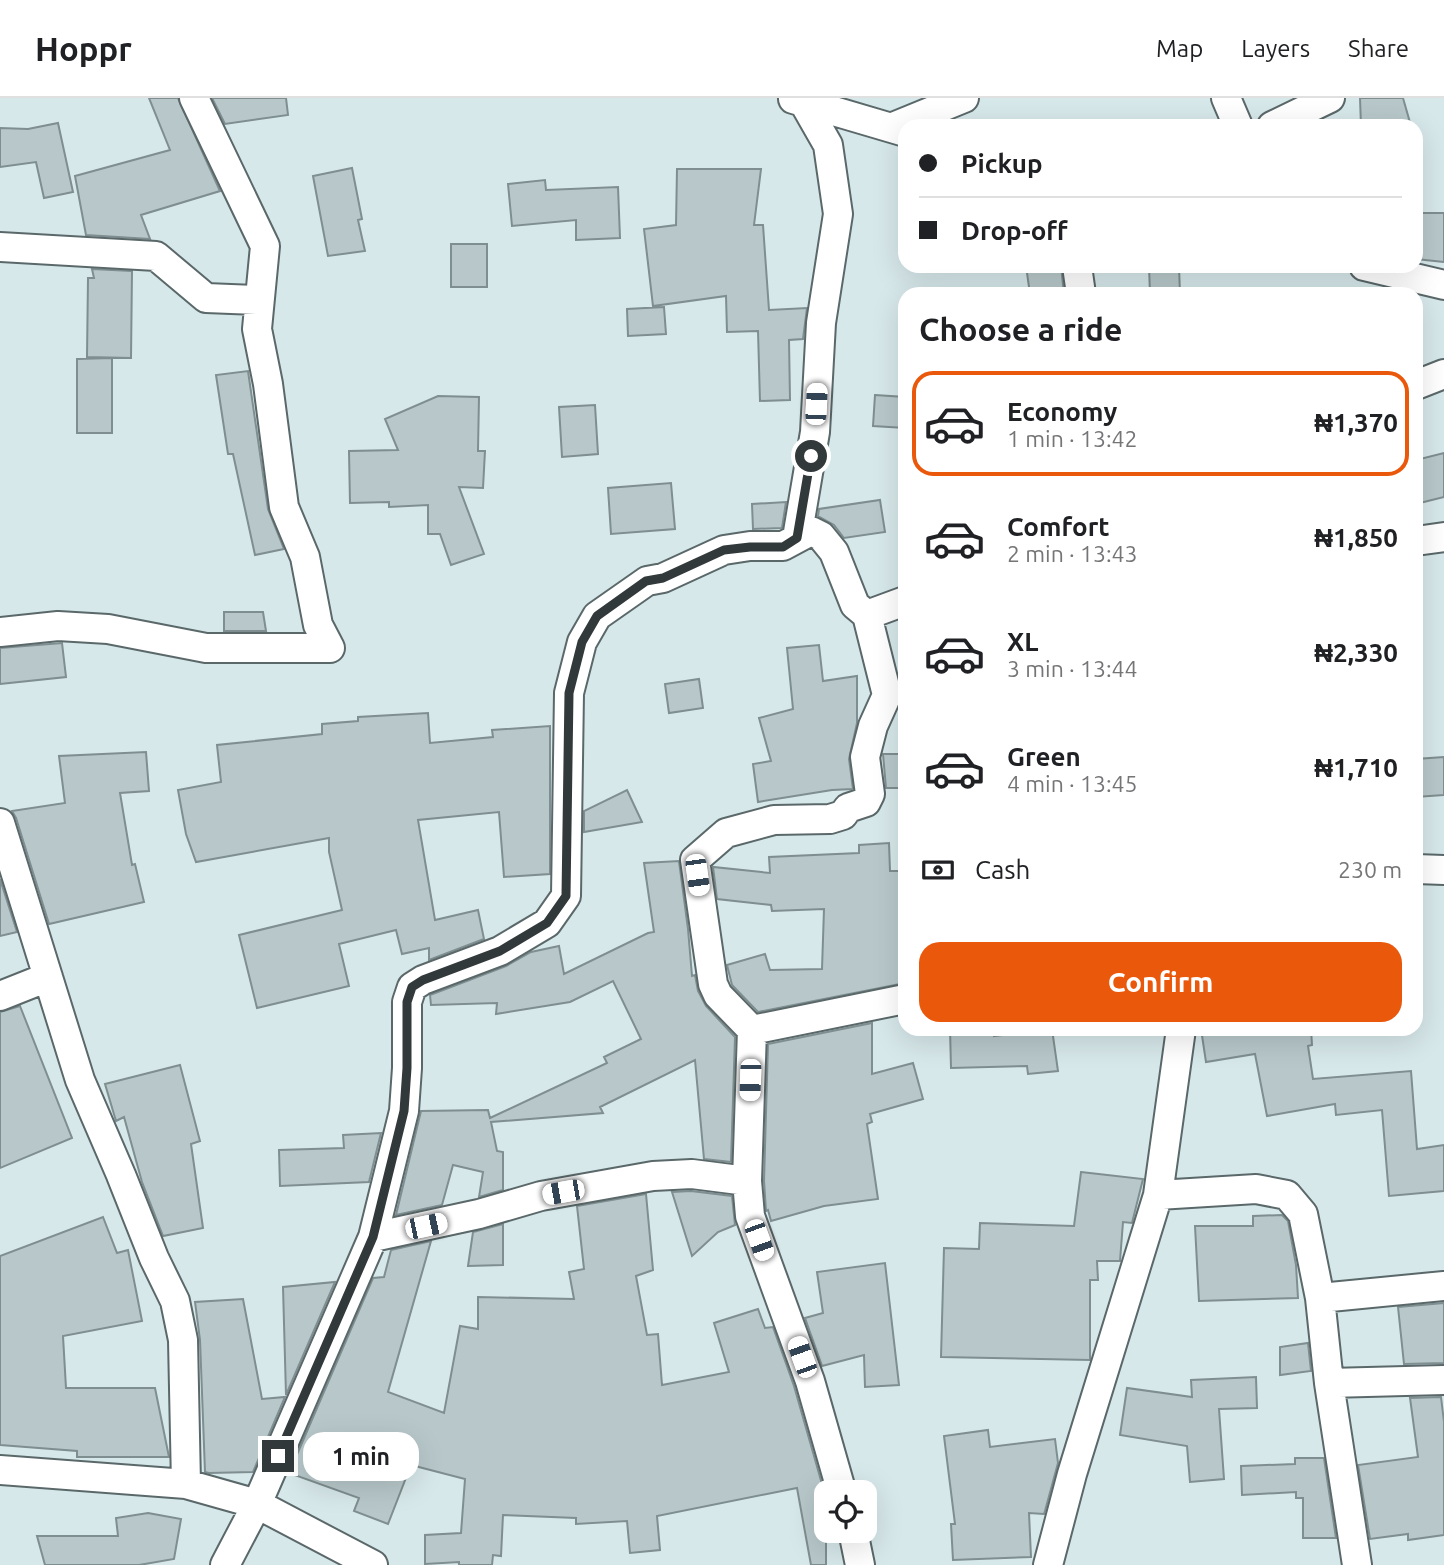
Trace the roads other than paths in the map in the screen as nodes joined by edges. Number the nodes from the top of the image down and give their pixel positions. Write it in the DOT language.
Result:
graph roads {
  1 [pos="194,98"];
  2 [pos="1226,98"];
  3 [pos="1330,98"];
  4 [pos="960,99"];
  5 [pos="797,101"];
  6 [pos="919,119"];
  7 [pos="1235,119"];
  8 [pos="1286,119"];
  9 [pos="898,129"];
  10 [pos="0,247"];
  11 [pos="1393,273"];
  12 [pos="1444,285"];
  13 [pos="258,300"];
  14 [pos="1444,373"];
  15 [pos="1423,382"];
  16 [pos="1444,537"];
  17 [pos="797,538"];
  18 [pos="1423,540"];
  19 [pos="898,604"];
  20 [pos="867,615"];
  21 [pos="0,632"];
  22 [pos="0,822"];
  23 [pos="1423,869"];
  24 [pos="1444,870"];
  25 [pos="48,977"];
  26 [pos="0,996"];
  27 [pos="898,1000"];
  28 [pos="751,1030"];
  29 [pos="1180,1036"];
  30 [pos="747,1181"];
  31 [pos="1158,1195"];
  32 [pos="373,1237"];
  33 [pos="1444,1286"];
  34 [pos="1320,1298"];
  35 [pos="1444,1380"];
  36 [pos="1329,1383"];
  37 [pos="0,1470"];
  38 [pos="838,1480"];
  39 [pos="186,1484"];
  40 [pos="257,1504"];
  41 [pos="855,1543"];
  42 [pos="225,1565"];
  43 [pos="373,1565"];
  44 [pos="860,1565"];
  45 [pos="1048,1565"];
  46 [pos="1357,1565"];
  1 -- 13 [label="street"];
  2 -- 7 [label="street"];
  3 -- 8 [label="street"];
  4 -- 6 [label="street"];
  5 -- 9 [label="street"];
  5 -- 17 [label="street"];
  10 -- 13 [label="street"];
  11 -- 12 [label="street"];
  13 -- 21 [label="street"];
  14 -- 15 [label="street"];
  16 -- 18 [label="street"];
  17 -- 20 [label="street"];
  17 -- 32 [label="street"];
  19 -- 20 [label="street"];
  20 -- 28 [label="street"];
  22 -- 25 [label="street"];
  23 -- 24 [label="street"];
  25 -- 26 [label="street"];
  25 -- 39 [label="street"];
  27 -- 28 [label="street"];
  28 -- 30 [label="street"];
  29 -- 31 [label="street"];
  30 -- 32 [label="street"];
  30 -- 38 [label="street"];
  31 -- 34 [label="street"];
  31 -- 45 [label="street"];
  32 -- 40 [label="street"];
  33 -- 34 [label="street"];
  34 -- 36 [label="street"];
  35 -- 36 [label="street"];
  36 -- 46 [label="street"];
  37 -- 39 [label="street"];
  39 -- 40 [label="street"];
  40 -- 42 [label="street"];
  40 -- 43 [label="street"];
  41 -- 44 [label="street"];
}
